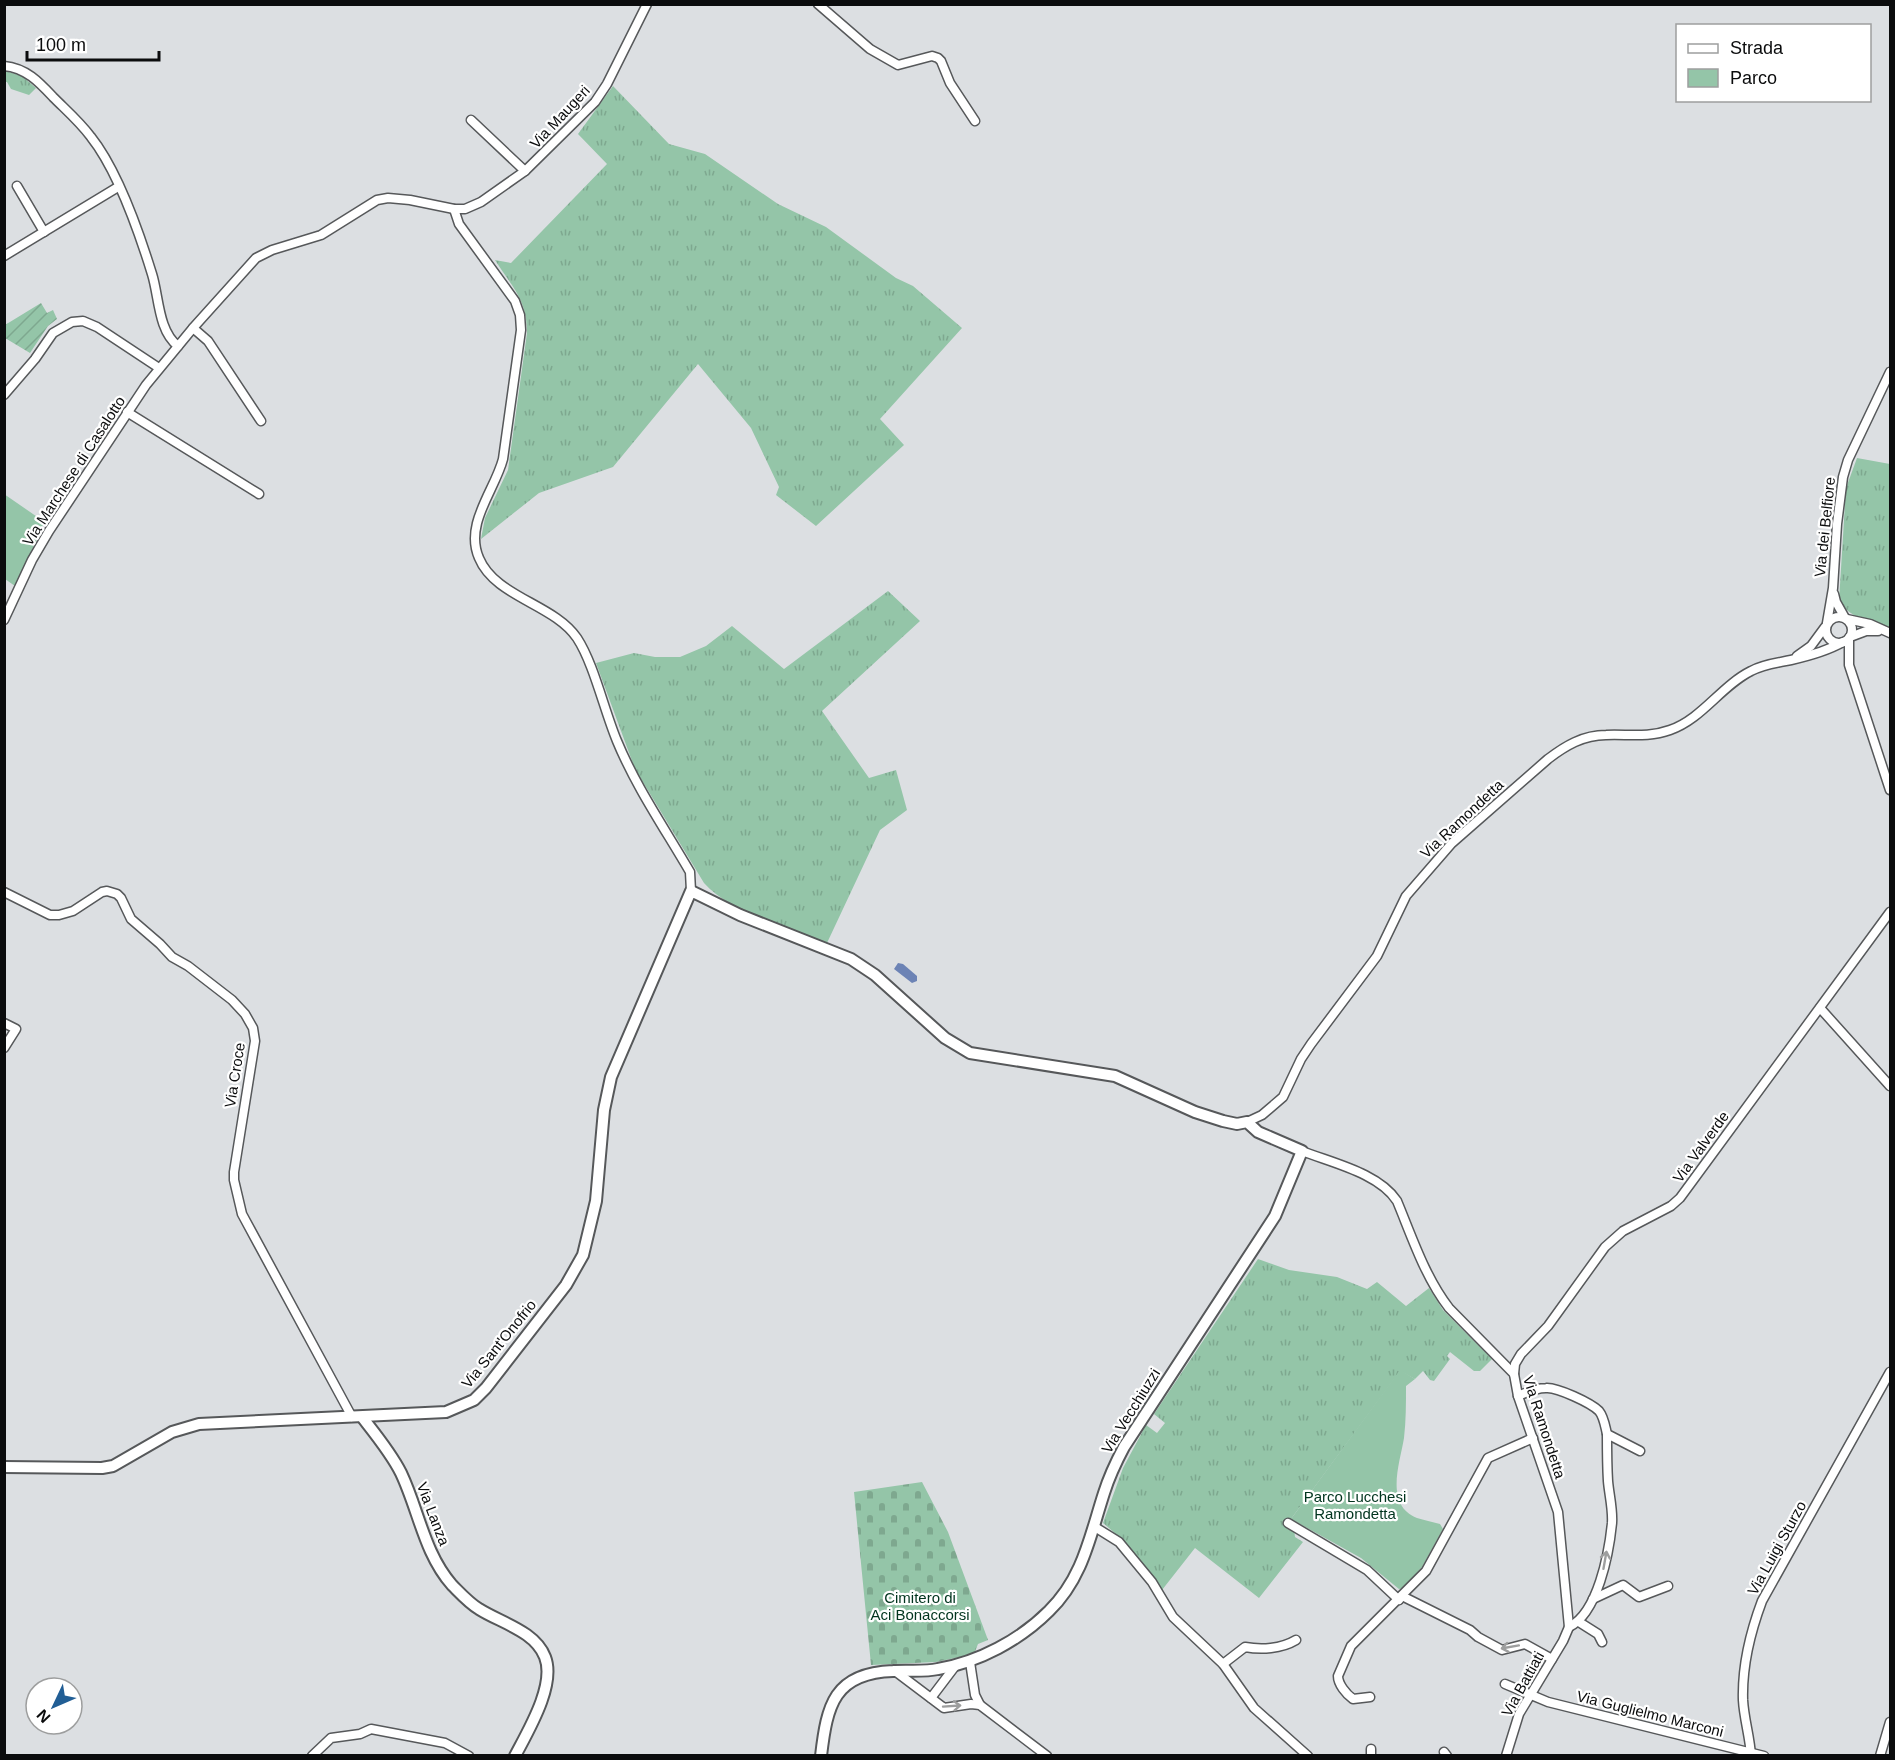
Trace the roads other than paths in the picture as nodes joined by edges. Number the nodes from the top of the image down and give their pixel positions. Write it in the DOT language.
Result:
graph roads {
  1 [pos="647,4"];
  2 [pos="818,4"];
  3 [pos="5,66"];
  4 [pos="471,120"];
  5 [pos="975,121"];
  6 [pos="525,171"];
  7 [pos="17,186"];
  8 [pos="118,187"];
  9 [pos="454,209"];
  10 [pos="44,232"];
  11 [pos="4,256"];
  12 [pos="194,328"];
  13 [pos="178,346"];
  14 [pos="159,369"];
  15 [pos="1890,372"];
  16 [pos="4,395"];
  17 [pos="127,412"];
  18 [pos="261,421"];
  19 [pos="259,494"];
  20 [pos="1833,588"];
  21 [pos="1846,619"];
  22 [pos="4,620"];
  23 [pos="1826,625"];
  24 [pos="1890,633"];
  25 [pos="1844,641"];
  26 [pos="1791,660"];
  27 [pos="1849,665"];
  28 [pos="1890,790"];
  29 [pos="691,891"];
  30 [pos="4,892"];
  31 [pos="1890,912"];
  32 [pos="1820,1008"];
  33 [pos="4,1023"];
  34 [pos="4,1048"];
  35 [pos="1890,1086"];
  36 [pos="1247,1122"];
  37 [pos="1302,1151"];
  38 [pos="1890,1372"];
  39 [pos="1514,1374"];
  40 [pos="1518,1396"];
  41 [pos="357,1417"];
  42 [pos="1607,1434"];
  43 [pos="1533,1438"];
  44 [pos="1640,1451"];
  45 [pos="4,1467"];
  46 [pos="1288,1523"];
  47 [pos="1095,1527"];
  48 [pos="1668,1586"];
  49 [pos="1400,1598"];
  50 [pos="1593,1599"];
  51 [pos="1579,1622"];
  52 [pos="1569,1627"];
  53 [pos="1296,1640"];
  54 [pos="1602,1642"];
  55 [pos="1552,1659"];
  56 [pos="970,1662"];
  57 [pos="1223,1664"];
  58 [pos="956,1665"];
  59 [pos="895,1670"];
  60 [pos="1505,1684"];
  61 [pos="1531,1695"];
  62 [pos="1371,1697"];
  63 [pos="931,1698"];
  64 [pos="980,1706"];
  65 [pos="1890,1722"];
  66 [pos="1751,1754"];
  67 [pos="312,1755"];
  68 [pos="470,1755"];
  69 [pos="515,1755"];
  70 [pos="821,1755"];
  71 [pos="1047,1755"];
  72 [pos="1308,1755"];
  73 [pos="1506,1755"];
  74 [pos="1764,1755"];
  75 [pos="1880,1755"];
  1 -- 6 [label="street, Via Maugeri"];
  2 -- 5 [label="street"];
  3 -- 8 [label="street"];
  4 -- 6 [label="street"];
  6 -- 9 [label="street, Via Maugeri"];
  7 -- 10 [label="street"];
  8 -- 10 [label="street"];
  8 -- 13 [label="street"];
  9 -- 12 [label="street, Via Marchese di Casalotto"];
  9 -- 29 [label="street"];
  10 -- 11 [label="street"];
  12 -- 13 [label="street, Via Marchese di Casalotto"];
  12 -- 18 [label="street"];
  13 -- 14 [label="street, Via Marchese di Casalotto"];
  14 -- 16 [label="street"];
  14 -- 17 [label="street, Via Marchese di Casalotto"];
  15 -- 20 [label="street, Via dei Belfiore"];
  17 -- 19 [label="street"];
  17 -- 22 [label="street, Via Marchese di Casalotto"];
  20 -- 21 [label="street"];
  20 -- 23 [label="street, Via dei Belfiore"];
  21 -- 23 [label="street"];
  21 -- 24 [label="street"];
  21 -- 25 [label="street"];
  23 -- 25 [label="street"];
  23 -- 26 [label="street"];
  24 -- 25 [label="street"];
  25 -- 26 [label="street, Via Ramondetta"];
  25 -- 27 [label="street"];
  25 -- 27 [label="street"];
  26 -- 36 [label="street, Via Ramondetta"];
  27 -- 28 [label="street"];
  29 -- 36 [label="main road"];
  29 -- 41 [label="main road, Via Sant'Onofrio"];
  30 -- 41 [label="street, Via Croce"];
  31 -- 32 [label="street, Via Valverde"];
  32 -- 35 [label="street"];
  32 -- 39 [label="street, Via Valverde"];
  33 -- 34 [label="street"];
  36 -- 37 [label="main road"];
  37 -- 39 [label="street, Via Ramondetta"];
  37 -- 47 [label="main road, Via Vecchiuzzi"];
  38 -- 66 [label="street, Via Luigi Sturzo"];
  39 -- 40 [label="street, Via Ramondetta"];
  40 -- 42 [label="street"];
  40 -- 43 [label="street, Via Ramondetta"];
  41 -- 45 [label="main road, Via Sant'Onofrio"];
  41 -- 69 [label="main road, Via Lanza"];
  42 -- 44 [label="street"];
  50 -- 42 [label="street, one-way"];
  43 -- 49 [label="street"];
  43 -- 52 [label="street, Via Ramondetta"];
  46 -- 49 [label="street"];
  47 -- 56 [label="main road, Via Vecchiuzzi"];
  47 -- 57 [label="street"];
  48 -- 50 [label="street"];
  55 -- 49 [label="street, one-way"];
  49 -- 62 [label="street"];
  50 -- 51 [label="street"];
  51 -- 52 [label="street"];
  51 -- 54 [label="street"];
  52 -- 55 [label="street, Via Battiati"];
  53 -- 57 [label="street"];
  55 -- 61 [label="street, Via Battiati"];
  56 -- 58 [label="main road, Via Vecchiuzzi"];
  56 -- 64 [label="street"];
  57 -- 72 [label="street"];
  58 -- 59 [label="main road, Via Vecchiuzzi"];
  58 -- 63 [label="street"];
  59 -- 63 [label="street"];
  59 -- 70 [label="main road, Via Vecchiuzzi"];
  60 -- 61 [label="street, Via Guglielmo Marconi"];
  61 -- 66 [label="street, Via Guglielmo Marconi"];
  61 -- 73 [label="street, Via Battiati"];
  63 -- 64 [label="street, one-way"];
  64 -- 71 [label="street"];
  65 -- 75 [label="street"];
  66 -- 74 [label="street, Via Guglielmo Marconi"];
  67 -- 68 [label="street"];
}
